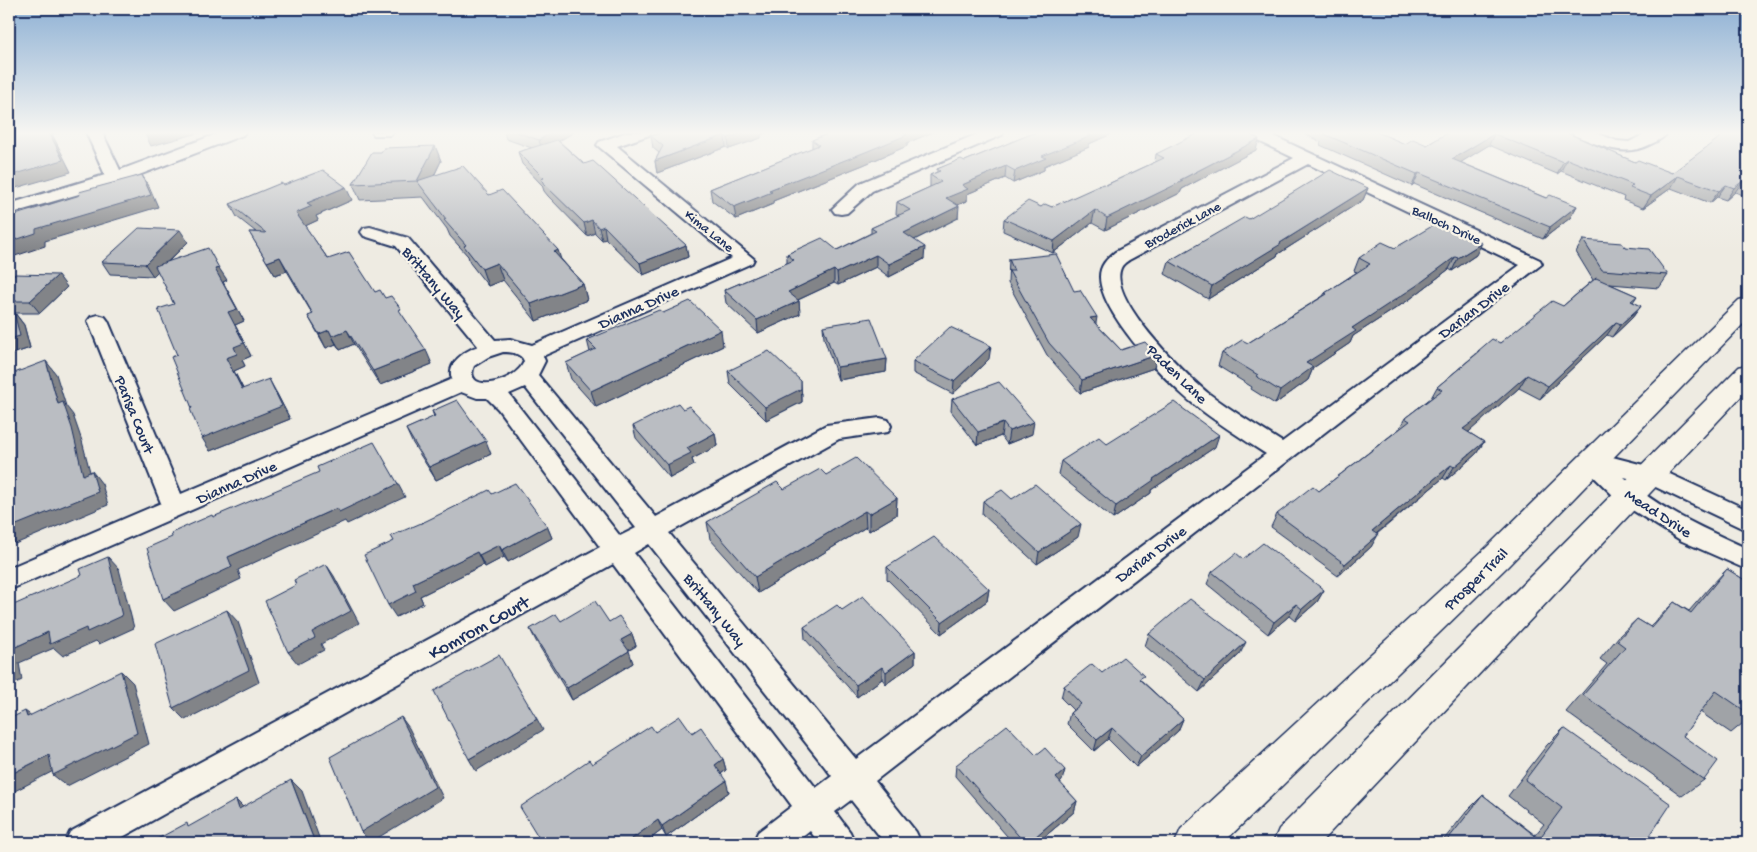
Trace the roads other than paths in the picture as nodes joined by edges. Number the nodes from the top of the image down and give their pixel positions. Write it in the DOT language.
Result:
graph roads {
  1 [pos="112,172"];
  2 [pos="132,172"];
  3 [pos="637,172"];
  4 [pos="902,172"];
  5 [pos="1282,172"];
  6 [pos="1337,172"];
  7 [pos="115,178"];
  8 [pos="9,209"];
  9 [pos="841,209"];
  10 [pos="370,232"];
  11 [pos="745,259"];
  12 [pos="1532,264"];
  13 [pos="1112,265"];
  14 [pos="1748,305"];
  15 [pos="98,320"];
  16 [pos="490,347"];
  17 [pos="529,364"];
  18 [pos="1748,373"];
  19 [pos="464,382"];
  20 [pos="492,391"];
  21 [pos="880,426"];
  22 [pos="1282,453"];
  23 [pos="1592,461"];
  24 [pos="1641,486"];
  25 [pos="175,508"];
  26 [pos="1748,521"];
  27 [pos="652,531"];
  28 [pos="618,550"];
  29 [pos="1748,560"];
  30 [pos="9,580"];
  31 [pos="853,779"];
  32 [pos="814,809"];
  33 [pos="81,843"];
  34 [pos="769,843"];
  35 [pos="839,843"];
  36 [pos="905,843"];
  37 [pos="1195,843"];
  38 [pos="1293,843"];
  1 -- 7 [label="street"];
  2 -- 7 [label="street"];
  3 -- 11 [label="street, Kima Lane"];
  4 -- 9 [label="street"];
  5 -- 13 [label="street, Broderick Lane"];
  6 -- 12 [label="street, Balloch Drive"];
  7 -- 8 [label="street"];
  10 -- 16 [label="street, Brittany Way"];
  11 -- 17 [label="street, Dianna Drive"];
  12 -- 22 [label="street, Darian Drive"];
  13 -- 22 [label="street, Paden Lane"];
  14 -- 23 [label="main road, Prosper Trail"];
  15 -- 25 [label="street, Parisa Court"];
  16 -- 17 [label="street"];
  16 -- 19 [label="street"];
  17 -- 20 [label="street"];
  17 -- 27 [label="street, Brittany Way"];
  18 -- 24 [label="main road"];
  19 -- 20 [label="street"];
  19 -- 25 [label="street, Dianna Drive"];
  20 -- 28 [label="street"];
  21 -- 27 [label="street, Komrom Court"];
  22 -- 31 [label="street, Darian Drive"];
  23 -- 24 [label="street, Mead Drive"];
  23 -- 37 [label="main road, Prosper Trail"];
  24 -- 26 [label="street, Mead Drive"];
  24 -- 29 [label="street, Mead Drive"];
  24 -- 38 [label="main road"];
  25 -- 30 [label="street, Dianna Drive"];
  27 -- 28 [label="street, Komrom Court"];
  27 -- 31 [label="street, Brittany Way"];
  28 -- 32 [label="street"];
  28 -- 33 [label="street, Komrom Court"];
  31 -- 32 [label="street, Darian Drive"];
  31 -- 36 [label="street, Brittany Way"];
  32 -- 34 [label="street, Darian Drive"];
  32 -- 35 [label="street"];
}
